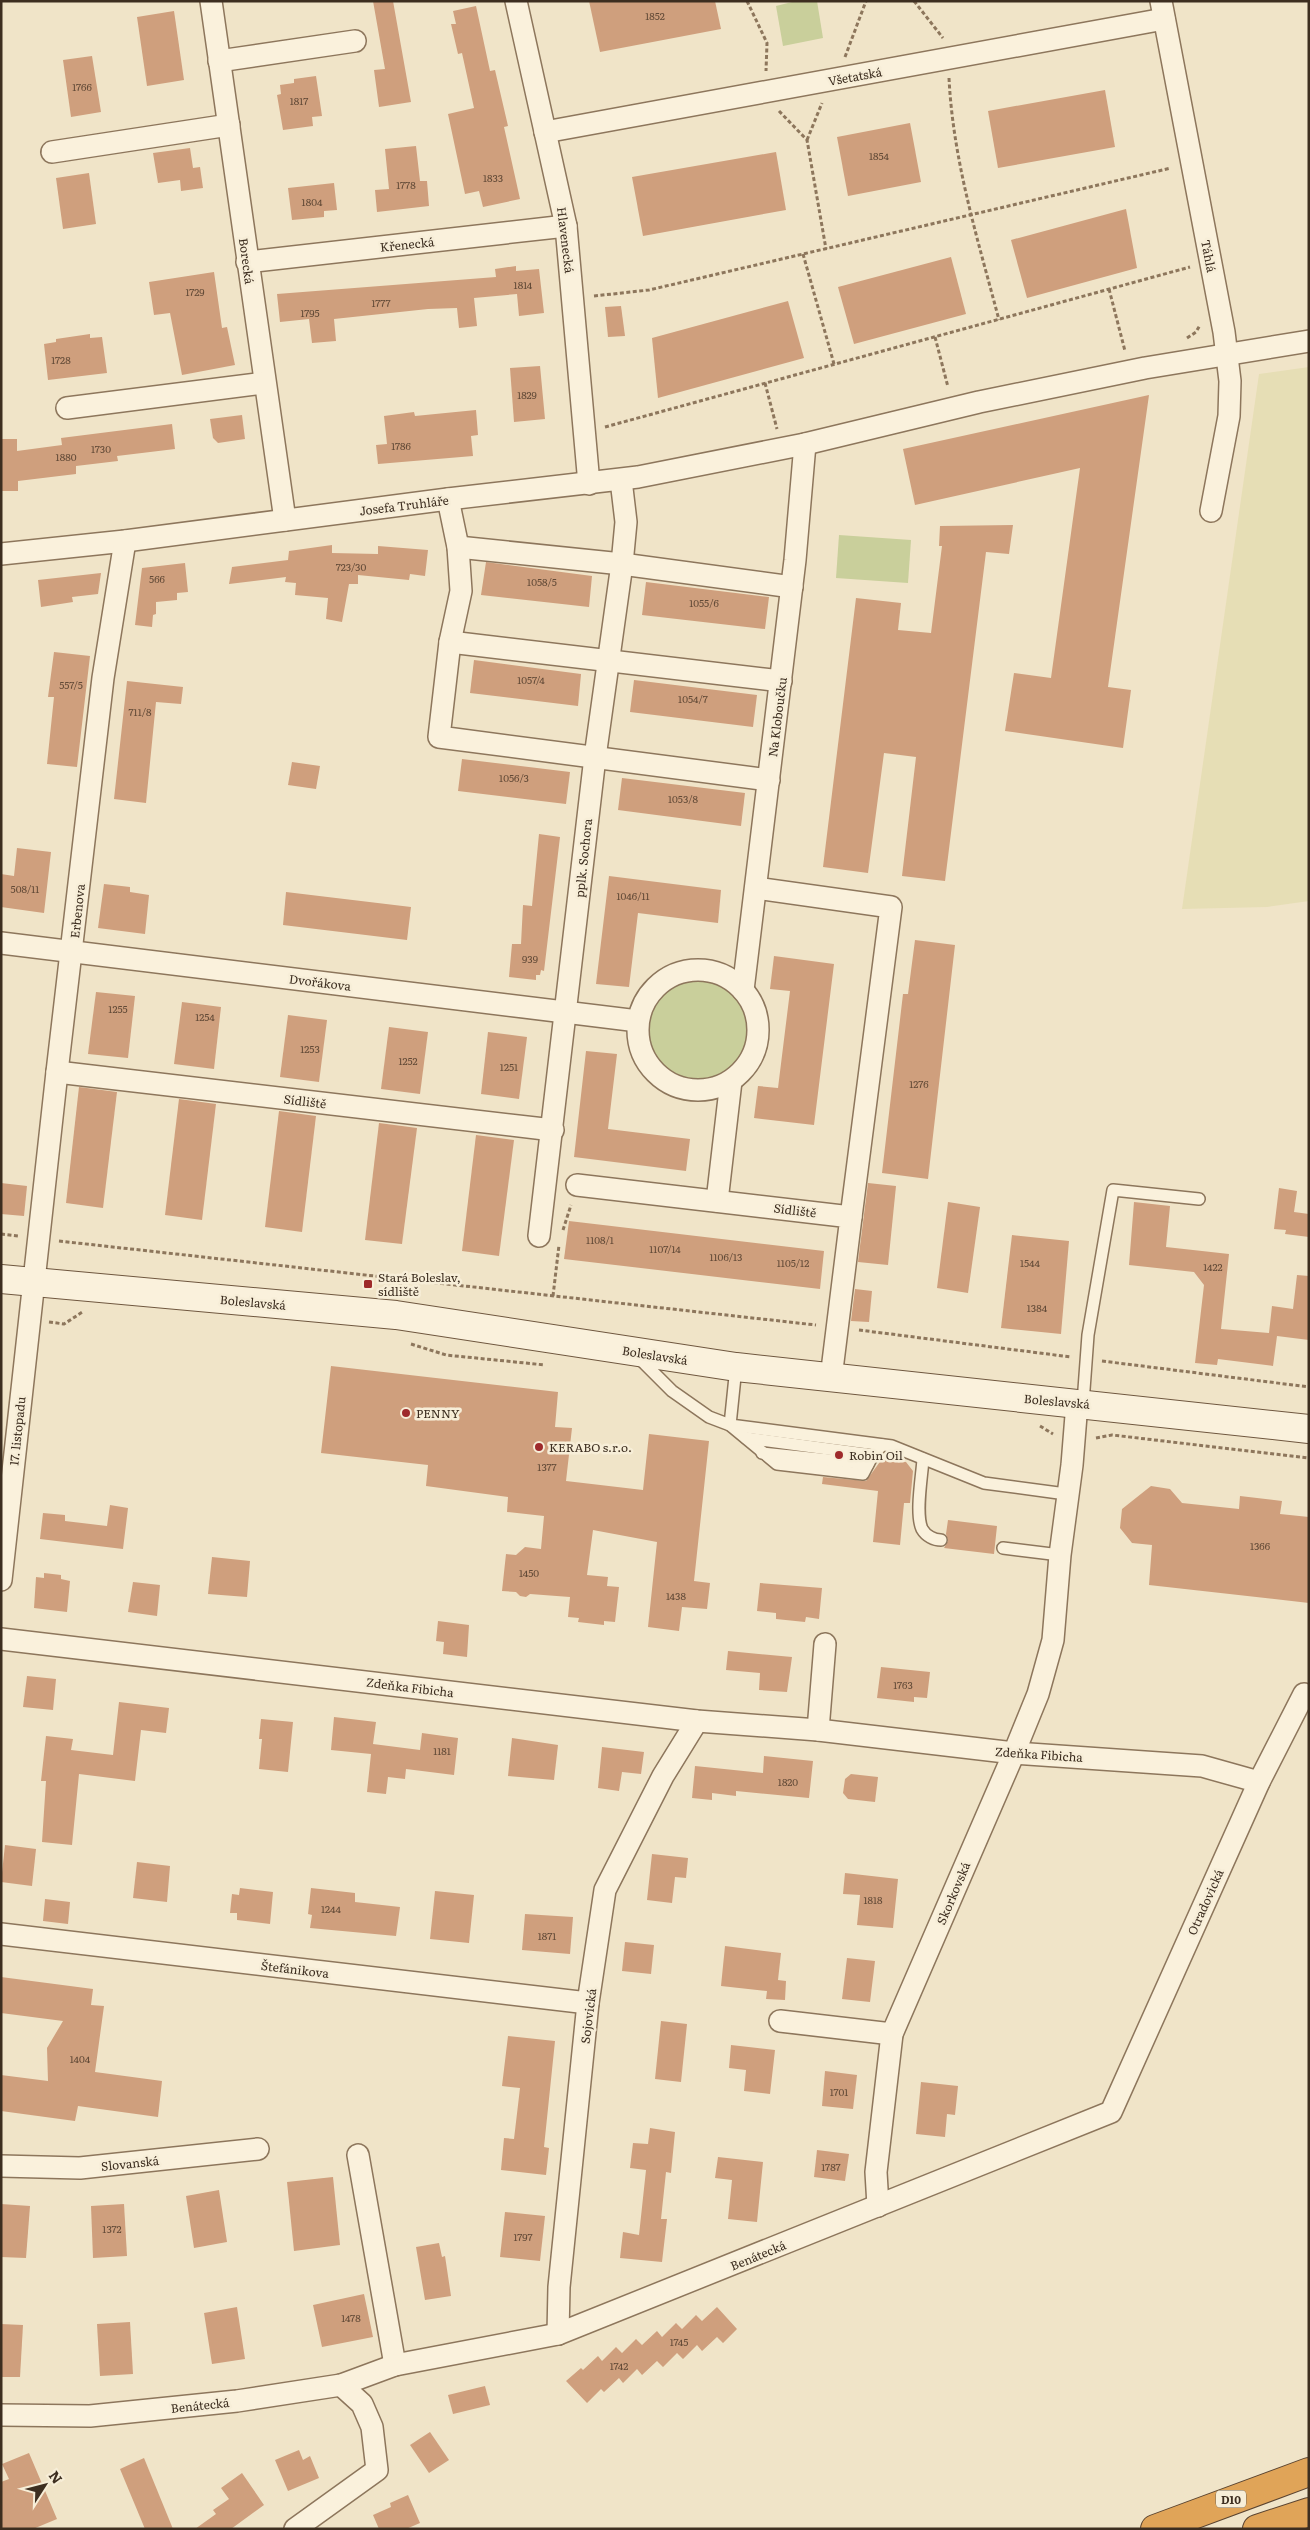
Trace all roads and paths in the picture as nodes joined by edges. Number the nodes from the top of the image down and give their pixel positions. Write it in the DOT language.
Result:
graph roads {
  1 [pos="210,1"];
  2 [pos="516,1"];
  3 [pos="747,1"];
  4 [pos="914,1"];
  5 [pos="1163,10"];
  6 [pos="356,41"];
  7 [pos="949,58"];
  8 [pos="219,61"];
  9 [pos="768,92"];
  10 [pos="228,125"];
  11 [pos="545,132"];
  12 [pos="52,152"];
  13 [pos="1191,163"];
  14 [pos="972,215"];
  15 [pos="566,226"];
  16 [pos="826,249"];
  17 [pos="803,254"];
  18 [pos="247,262"];
  19 [pos="1199,265"];
  20 [pos="1109,289"];
  21 [pos="588,297"];
  22 [pos="1204,318"];
  23 [pos="999,320"];
  24 [pos="935,337"];
  25 [pos="1309,341"];
  26 [pos="1180,342"];
  27 [pos="1133,353"];
  28 [pos="1227,354"];
  29 [pos="834,364"];
  30 [pos="264,383"];
  31 [pos="765,383"];
  32 [pos="950,393"];
  33 [pos="67,408"];
  34 [pos="599,429"];
  35 [pos="785,431"];
  36 [pos="804,444"];
  37 [pos="621,480"];
  38 [pos="589,484"];
  39 [pos="448,499"];
  40 [pos="1211,511"];
  41 [pos="285,520"];
  42 [pos="125,541"];
  43 [pos="458,547"];
  44 [pos="1,554"];
  45 [pos="622,564"];
  46 [pos="792,587"];
  47 [pos="450,642"];
  48 [pos="610,661"];
  49 [pos="781,681"];
  50 [pos="595,757"];
  51 [pos="770,780"];
  52 [pos="756,888"];
  53 [pos="1,943"];
  54 [pos="72,952"];
  55 [pos="743,990"];
  56 [pos="566,1012"];
  57 [pos="638,1021"];
  58 [pos="57,1072"];
  59 [pos="731,1081"];
  60 [pos="553,1130"];
  61 [pos="577,1185"];
  62 [pos="1199,1199"];
  63 [pos="717,1201"];
  64 [pos="851,1217"];
  65 [pos="1,1234"];
  66 [pos="539,1236"];
  67 [pos="38,1238"];
  68 [pos="560,1240"];
  69 [pos="1,1278"];
  70 [pos="34,1282"];
  71 [pos="553,1296"];
  72 [pos="837,1328"];
  73 [pos="633,1352"];
  74 [pos="1086,1359"];
  75 [pos="736,1367"];
  76 [pos="831,1378"];
  77 [pos="1309,1387"];
  78 [pos="1080,1403"];
  79 [pos="730,1425"];
  80 [pos="1309,1429"];
  81 [pos="746,1438"];
  82 [pos="1091,1439"];
  83 [pos="882,1445"];
  84 [pos="1309,1458"];
  85 [pos="923,1459"];
  86 [pos="870,1460"];
  87 [pos="1066,1494"];
  88 [pos="941,1540"];
  89 [pos="1003,1548"];
  90 [pos="1060,1555"];
  91 [pos="1,1580"];
  92 [pos="1,1639"];
  93 [pos="825,1644"];
  94 [pos="1304,1694"];
  95 [pos="697,1721"];
  96 [pos="818,1730"];
  97 [pos="1014,1753"];
  98 [pos="1259,1782"];
  99 [pos="1,1934"];
  100 [pos="588,2003"];
  101 [pos="780,2021"];
  102 [pos="892,2034"];
  103 [pos="1111,2112"];
  104 [pos="258,2150"];
  105 [pos="358,2155"];
  106 [pos="1,2166"];
  107 [pos="878,2206"];
  108 [pos="558,2334"];
  109 [pos="395,2365"];
  110 [pos="340,2385"];
  111 [pos="1,2415"];
  112 [pos="1309,2472"];
  113 [pos="1309,2512"];
  114 [pos="295,2529"];
  115 [pos="1155,2529"];
  116 [pos="1257,2529"];
  1 -- 8 [label="street, Borecká"];
  2 -- 11 [label="street, Hlavenecká"];
  3 -- 9 [label="path"];
  4 -- 7 [label="path"];
  5 -- 7 [label="street, Všetatská"];
  5 -- 13 [label="street, Táhlá"];
  6 -- 8 [label="street"];
  7 -- 9 [label="street, Všetatská"];
  7 -- 14 [label="path"];
  8 -- 10 [label="street, Borecká"];
  9 -- 11 [label="street, Všetatská"];
  9 -- 16 [label="path"];
  10 -- 12 [label="street"];
  10 -- 18 [label="street, Borecká"];
  11 -- 15 [label="street, Hlavenecká"];
  13 -- 14 [label="path"];
  13 -- 28 [label="street, Táhlá"];
  14 -- 16 [label="path"];
  14 -- 23 [label="path"];
  15 -- 18 [label="street, Křenecká"];
  15 -- 38 [label="street, Hlavenecká"];
  16 -- 17 [label="path"];
  17 -- 21 [label="path"];
  17 -- 29 [label="path"];
  18 -- 30 [label="street, Borecká"];
  19 -- 20 [label="path"];
  20 -- 23 [label="path"];
  20 -- 27 [label="path"];
  22 -- 26 [label="path"];
  23 -- 24 [label="path"];
  24 -- 29 [label="path"];
  24 -- 32 [label="path"];
  25 -- 28 [label="street, Josefa Truhláře"];
  28 -- 36 [label="street, Josefa Truhláře"];
  28 -- 40 [label="street, Táhlá"];
  29 -- 31 [label="path"];
  30 -- 33 [label="street"];
  30 -- 41 [label="street, Borecká"];
  31 -- 34 [label="path"];
  31 -- 35 [label="path"];
  36 -- 37 [label="street, Josefa Truhláře"];
  36 -- 46 [label="street, Na Kloboučku"];
  37 -- 38 [label="street, Josefa Truhláře"];
  37 -- 45 [label="street, pplk. Sochora"];
  38 -- 39 [label="street, Josefa Truhláře"];
  39 -- 41 [label="street, Josefa Truhláře"];
  39 -- 43 [label="street"];
  41 -- 42 [label="street, Josefa Truhláře"];
  42 -- 44 [label="street, Josefa Truhláře"];
  42 -- 54 [label="street, Erbenova"];
  43 -- 45 [label="street"];
  43 -- 47 [label="street"];
  45 -- 46 [label="street"];
  45 -- 48 [label="street, pplk. Sochora"];
  46 -- 49 [label="street, Na Kloboučku"];
  47 -- 48 [label="street"];
  47 -- 50 [label="street"];
  48 -- 49 [label="street"];
  48 -- 50 [label="street, pplk. Sochora"];
  49 -- 51 [label="street, Na Kloboučku"];
  50 -- 51 [label="street"];
  50 -- 56 [label="street, pplk. Sochora"];
  51 -- 52 [label="street, Na Kloboučku"];
  52 -- 55 [label="street, Na Kloboučku"];
  52 -- 64 [label="street"];
  53 -- 54 [label="street, Dvořákova"];
  54 -- 56 [label="street, Dvořákova"];
  54 -- 58 [label="street, Erbenova"];
  55 -- 57 [label="street"];
  55 -- 59 [label="street"];
  56 -- 57 [label="street, Dvořákova"];
  56 -- 60 [label="street, pplk. Sochora"];
  57 -- 59 [label="street"];
  58 -- 60 [label="street, Sídliště"];
  58 -- 67 [label="street, Erbenova"];
  59 -- 63 [label="street"];
  60 -- 66 [label="street, pplk. Sochora"];
  61 -- 63 [label="street, Sídliště"];
  61 -- 68 [label="path"];
  62 -- 74 [label="lane"];
  63 -- 64 [label="street, Sídliště"];
  64 -- 72 [label="street"];
  65 -- 67 [label="path"];
  66 -- 68 [label="path"];
  67 -- 70 [label="street, Erbenova"];
  67 -- 71 [label="path"];
  68 -- 71 [label="path"];
  69 -- 70 [label="main road, Boleslavská"];
  70 -- 73 [label="main road, Boleslavská"];
  70 -- 91 [label="street, 17. listopadu"];
  71 -- 72 [label="path"];
  72 -- 74 [label="path"];
  72 -- 76 [label="street"];
  73 -- 75 [label="main road, Boleslavská"];
  73 -- 79 [label="lane"];
  74 -- 77 [label="path"];
  74 -- 78 [label="lane"];
  75 -- 76 [label="main road, Boleslavská"];
  75 -- 79 [label="lane"];
  76 -- 78 [label="main road, Boleslavská"];
  78 -- 80 [label="main road, Boleslavská"];
  78 -- 87 [label="street, Skorkovská"];
  79 -- 81 [label="lane"];
  79 -- 83 [label="lane"];
  81 -- 86 [label="lane"];
  81 -- 86 [label="lane"];
  82 -- 84 [label="path"];
  83 -- 85 [label="lane"];
  83 -- 86 [label="lane"];
  85 -- 87 [label="lane"];
  85 -- 88 [label="lane"];
  87 -- 90 [label="street, Skorkovská"];
  89 -- 90 [label="lane"];
  90 -- 97 [label="street, Skorkovská"];
  92 -- 95 [label="street, Zdeňka Fibicha"];
  93 -- 96 [label="street"];
  94 -- 98 [label="street, Otradovická"];
  95 -- 96 [label="street, Zdeňka Fibicha"];
  95 -- 100 [label="street, Sojovická"];
  96 -- 97 [label="street, Zdeňka Fibicha"];
  97 -- 98 [label="street, Zdeňka Fibicha"];
  97 -- 102 [label="street, Skorkovská"];
  98 -- 103 [label="street, Otradovická"];
  99 -- 100 [label="street, Štefánikova"];
  100 -- 108 [label="street, Sojovická"];
  101 -- 102 [label="street"];
  102 -- 107 [label="street, Skorkovská"];
  103 -- 107 [label="street, Benátecká"];
  104 -- 106 [label="street, Slovanská"];
  105 -- 109 [label="street"];
  107 -- 108 [label="street, Benátecká"];
  108 -- 109 [label="street, Benátecká"];
  109 -- 110 [label="street, Benátecká"];
  110 -- 111 [label="street, Benátecká"];
  110 -- 114 [label="street"];
  112 -- 115 [label="highway, D10"];
  113 -- 116 [label="highway"];
}
